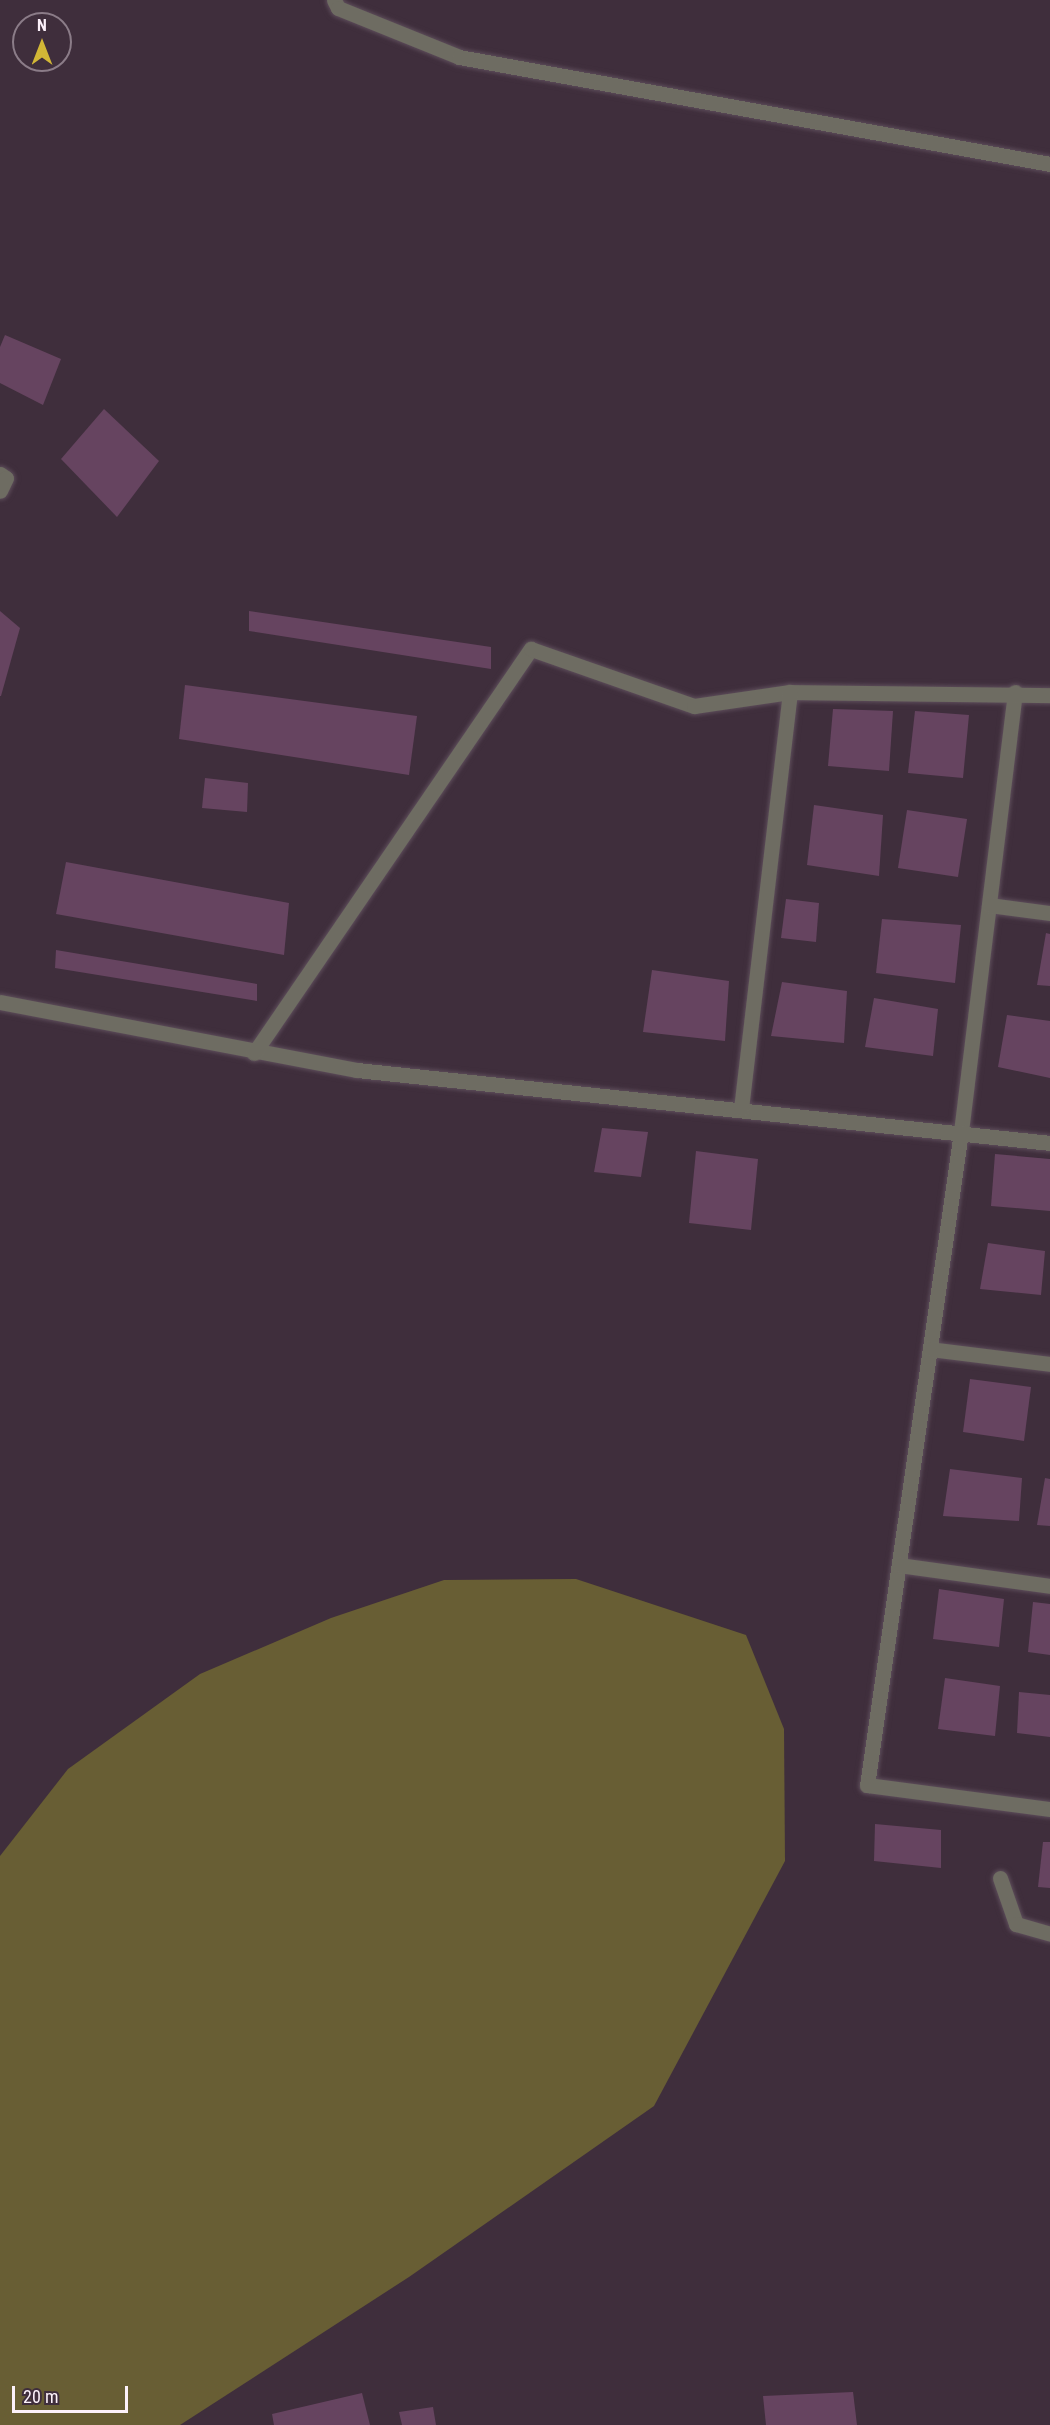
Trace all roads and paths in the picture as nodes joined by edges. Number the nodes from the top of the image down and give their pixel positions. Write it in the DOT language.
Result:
graph roads {
  1 [pos="334,0"];
  2 [pos="1050,164"];
  3 [pos="0,474"];
  4 [pos="0,491"];
  5 [pos="790,692"];
  6 [pos="1015,692"];
  7 [pos="1050,695"];
  8 [pos="989,905"];
  9 [pos="1050,914"];
  10 [pos="0,1002"];
  11 [pos="254,1053"];
  12 [pos="741,1109"];
  13 [pos="961,1132"];
  14 [pos="1050,1143"];
  15 [pos="930,1349"];
  16 [pos="1050,1364"];
  17 [pos="899,1565"];
  18 [pos="1050,1586"];
  19 [pos="1050,1809"];
  20 [pos="1000,1878"];
  21 [pos="1050,1934"];
  1 -- 2 [label="street"];
  3 -- 4 [label="street"];
  5 -- 6 [label="street"];
  5 -- 11 [label="street"];
  5 -- 12 [label="street"];
  6 -- 7 [label="street"];
  6 -- 8 [label="street"];
  8 -- 9 [label="street"];
  8 -- 13 [label="street"];
  10 -- 11 [label="street"];
  11 -- 12 [label="street"];
  12 -- 13 [label="street"];
  13 -- 14 [label="street"];
  13 -- 15 [label="street"];
  15 -- 16 [label="street"];
  15 -- 17 [label="street"];
  17 -- 18 [label="street"];
  17 -- 19 [label="street"];
  20 -- 21 [label="street"];
}
